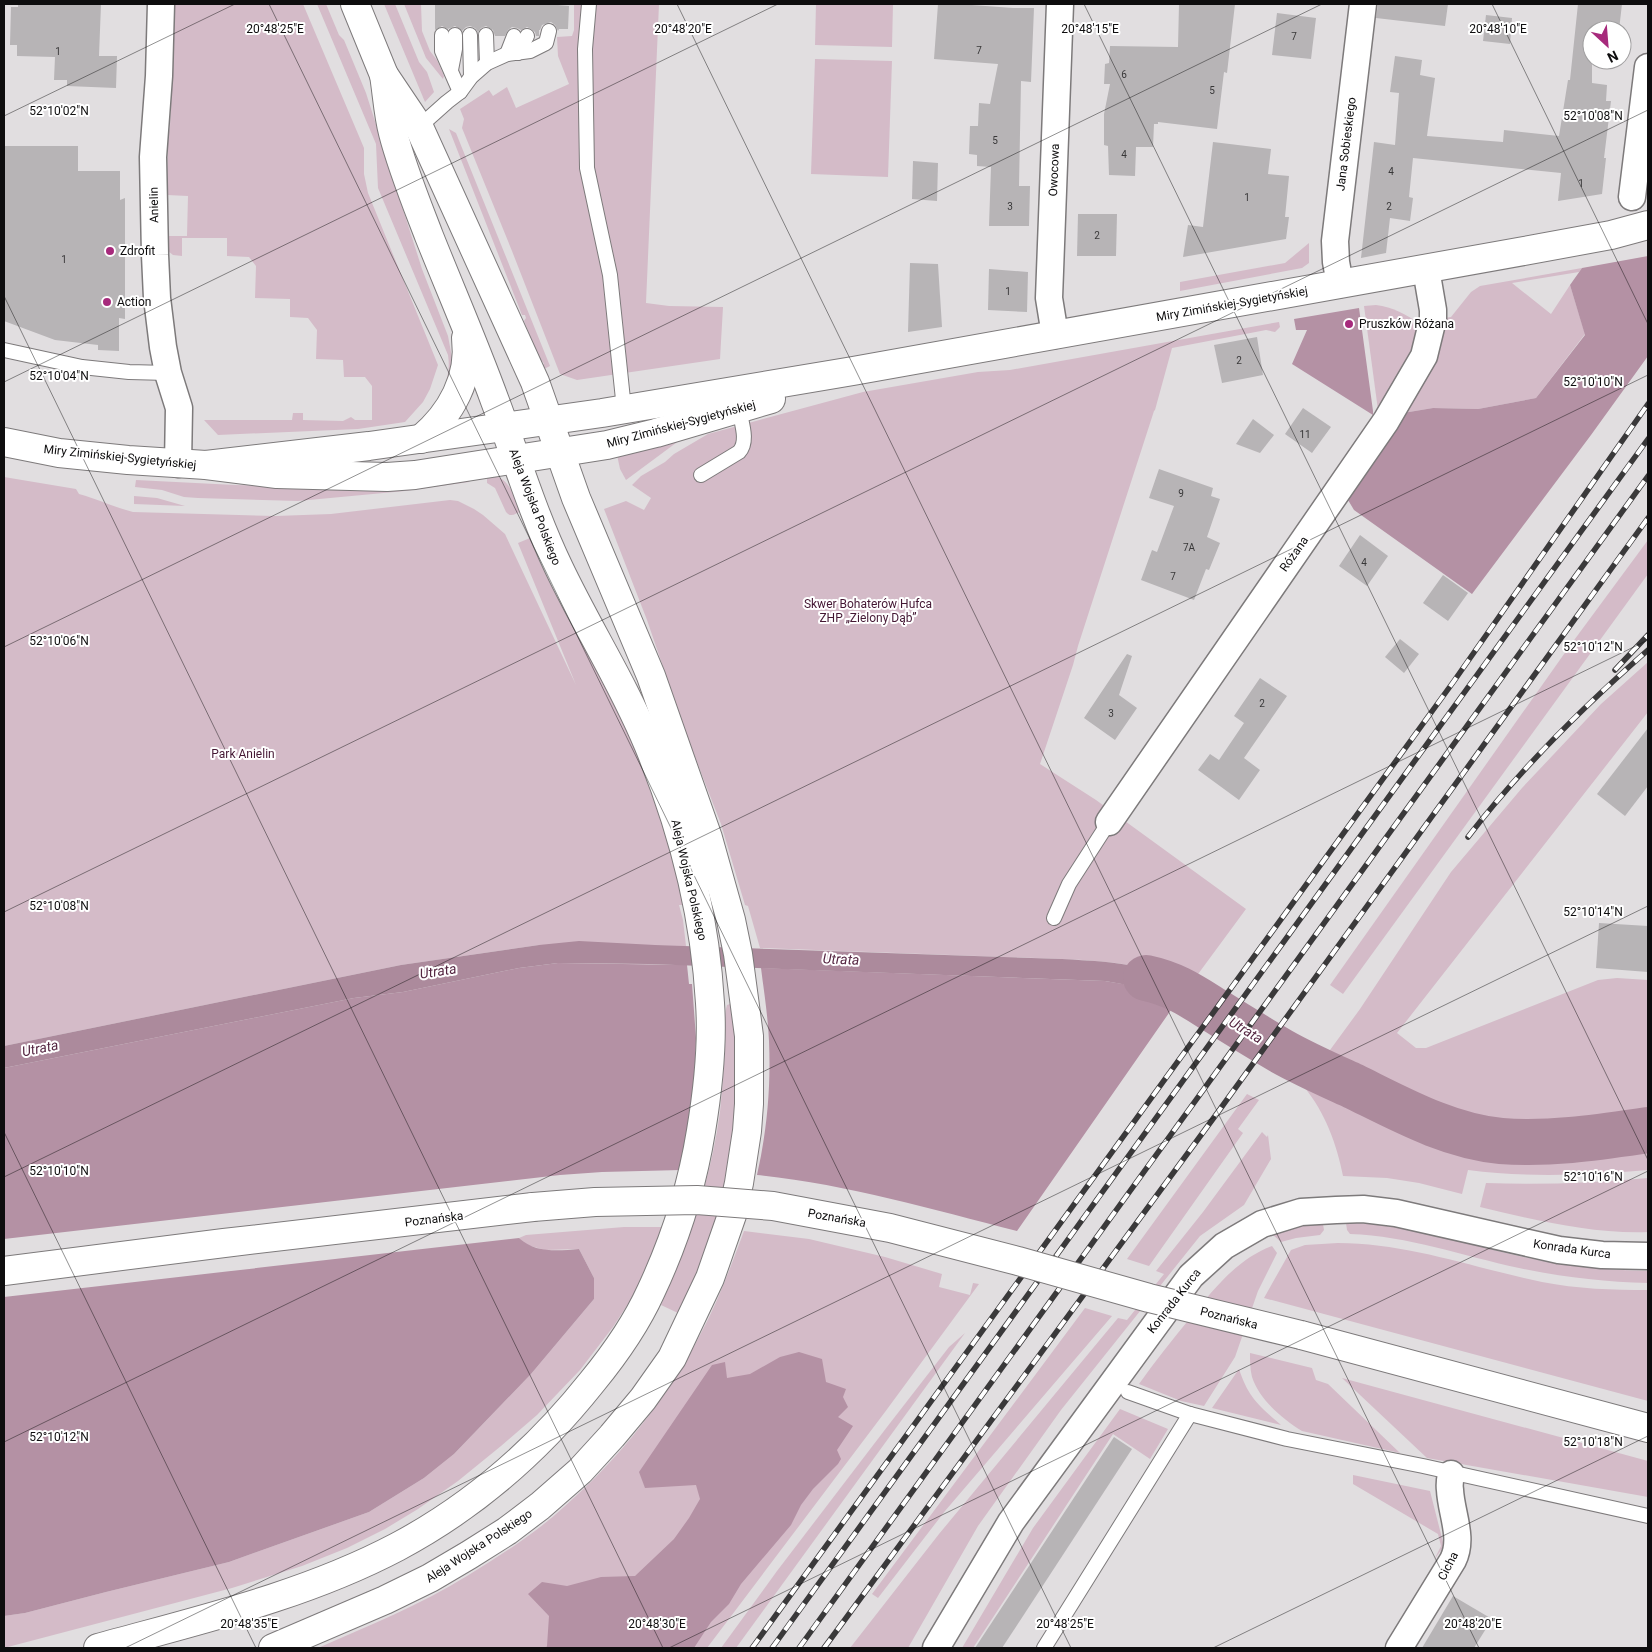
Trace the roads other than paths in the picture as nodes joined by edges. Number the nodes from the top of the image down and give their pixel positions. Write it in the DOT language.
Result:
graph roads {
  1 [pos="161,4"];
  2 [pos="355,4"];
  3 [pos="589,4"];
  4 [pos="1060,4"];
  5 [pos="1363,4"];
  6 [pos="549,31"];
  7 [pos="448,35"];
  8 [pos="470,35"];
  9 [pos="486,35"];
  10 [pos="521,36"];
  11 [pos="512,53"];
  12 [pos="487,63"];
  13 [pos="1648,67"];
  14 [pos="384,74"];
  15 [pos="471,77"];
  16 [pos="460,92"];
  17 [pos="419,127"];
  18 [pos="1632,197"];
  19 [pos="1648,225"];
  20 [pos="1426,269"];
  21 [pos="1340,284"];
  22 [pos="465,326"];
  23 [pos="1055,335"];
  24 [pos="4,350"];
  25 [pos="853,371"];
  26 [pos="168,373"];
  27 [pos="624,409"];
  28 [pos="739,409"];
  29 [pos="547,420"];
  30 [pos="505,427"];
  31 [pos="421,439"];
  32 [pos="4,442"];
  33 [pos="560,453"];
  34 [pos="516,459"];
  35 [pos="178,464"];
  36 [pos="206,465"];
  37 [pos="701,475"];
  38 [pos="1109,822"];
  39 [pos="1054,918"];
  40 [pos="1648,1256"];
  41 [pos="4,1272"];
  42 [pos="1128,1392"];
  43 [pos="1190,1414"];
  44 [pos="1648,1428"];
  45 [pos="1451,1474"];
  46 [pos="1648,1516"];
  47 [pos="98,1648"];
  48 [pos="273,1648"];
  49 [pos="936,1648"];
  50 [pos="1044,1648"];
  51 [pos="1399,1648"];
  1 -- 26 [label="street, Anielin"];
  2 -- 14 [label="main road, Aleja Wojska Polskiego"];
  3 -- 27 [label="lane"];
  4 -- 23 [label="street, Owocowa"];
  5 -- 21 [label="street, Jana Sobieskiego"];
  6 -- 11 [label="lane"];
  7 -- 16 [label="lane"];
  8 -- 15 [label="lane"];
  9 -- 12 [label="lane"];
  10 -- 11 [label="lane"];
  11 -- 12 [label="lane"];
  12 -- 15 [label="lane"];
  13 -- 18 [label="street"];
  14 -- 17 [label="main road, Aleja Wojska Polskiego"];
  14 -- 22 [label="main road, Aleja Wojska Polskiego"];
  15 -- 16 [label="lane"];
  16 -- 17 [label="lane"];
  17 -- 29 [label="main road, Aleja Wojska Polskiego"];
  19 -- 20 [label="main road, Miry Zimińskiej-Sygietyńskiej"];
  20 -- 21 [label="main road, Miry Zimińskiej-Sygietyńskiej"];
  20 -- 38 [label="street, Różana"];
  21 -- 23 [label="main road, Miry Zimińskiej-Sygietyńskiej"];
  22 -- 30 [label="main road, Aleja Wojska Polskiego"];
  22 -- 31 [label="main road"];
  23 -- 25 [label="main road, Miry Zimińskiej-Sygietyńskiej"];
  24 -- 26 [label="lane"];
  25 -- 27 [label="main road, Miry Zimińskiej-Sygietyńskiej"];
  25 -- 28 [label="main road, Miry Zimińskiej-Sygietyńskiej"];
  26 -- 35 [label="street, Anielin"];
  27 -- 29 [label="main road, Miry Zimińskiej-Sygietyńskiej"];
  28 -- 33 [label="main road, Miry Zimińskiej-Sygietyńskiej"];
  28 -- 37 [label="lane"];
  29 -- 30 [label="main road, Miry Zimińskiej-Sygietyńskiej"];
  29 -- 33 [label="main road, Aleja Wojska Polskiego"];
  30 -- 31 [label="main road, Miry Zimińskiej-Sygietyńskiej"];
  30 -- 34 [label="main road, Aleja Wojska Polskiego"];
  31 -- 36 [label="main road, Miry Zimińskiej-Sygietyńskiej"];
  32 -- 35 [label="main road, Miry Zimińskiej-Sygietyńskiej"];
  33 -- 34 [label="main road, Miry Zimińskiej-Sygietyńskiej"];
  33 -- 48 [label="main road, Aleja Wojska Polskiego"];
  34 -- 36 [label="main road, Miry Zimińskiej-Sygietyńskiej"];
  34 -- 47 [label="main road, Aleja Wojska Polskiego"];
  35 -- 36 [label="main road, Miry Zimińskiej-Sygietyńskiej"];
  38 -- 39 [label="lane"];
  40 -- 49 [label="street, Konrada Kurca"];
  41 -- 44 [label="main road, Poznańska, bridge"];
  42 -- 43 [label="lane"];
  43 -- 45 [label="lane"];
  43 -- 50 [label="lane"];
  45 -- 46 [label="lane"];
  45 -- 51 [label="street, Cicha"];
}
